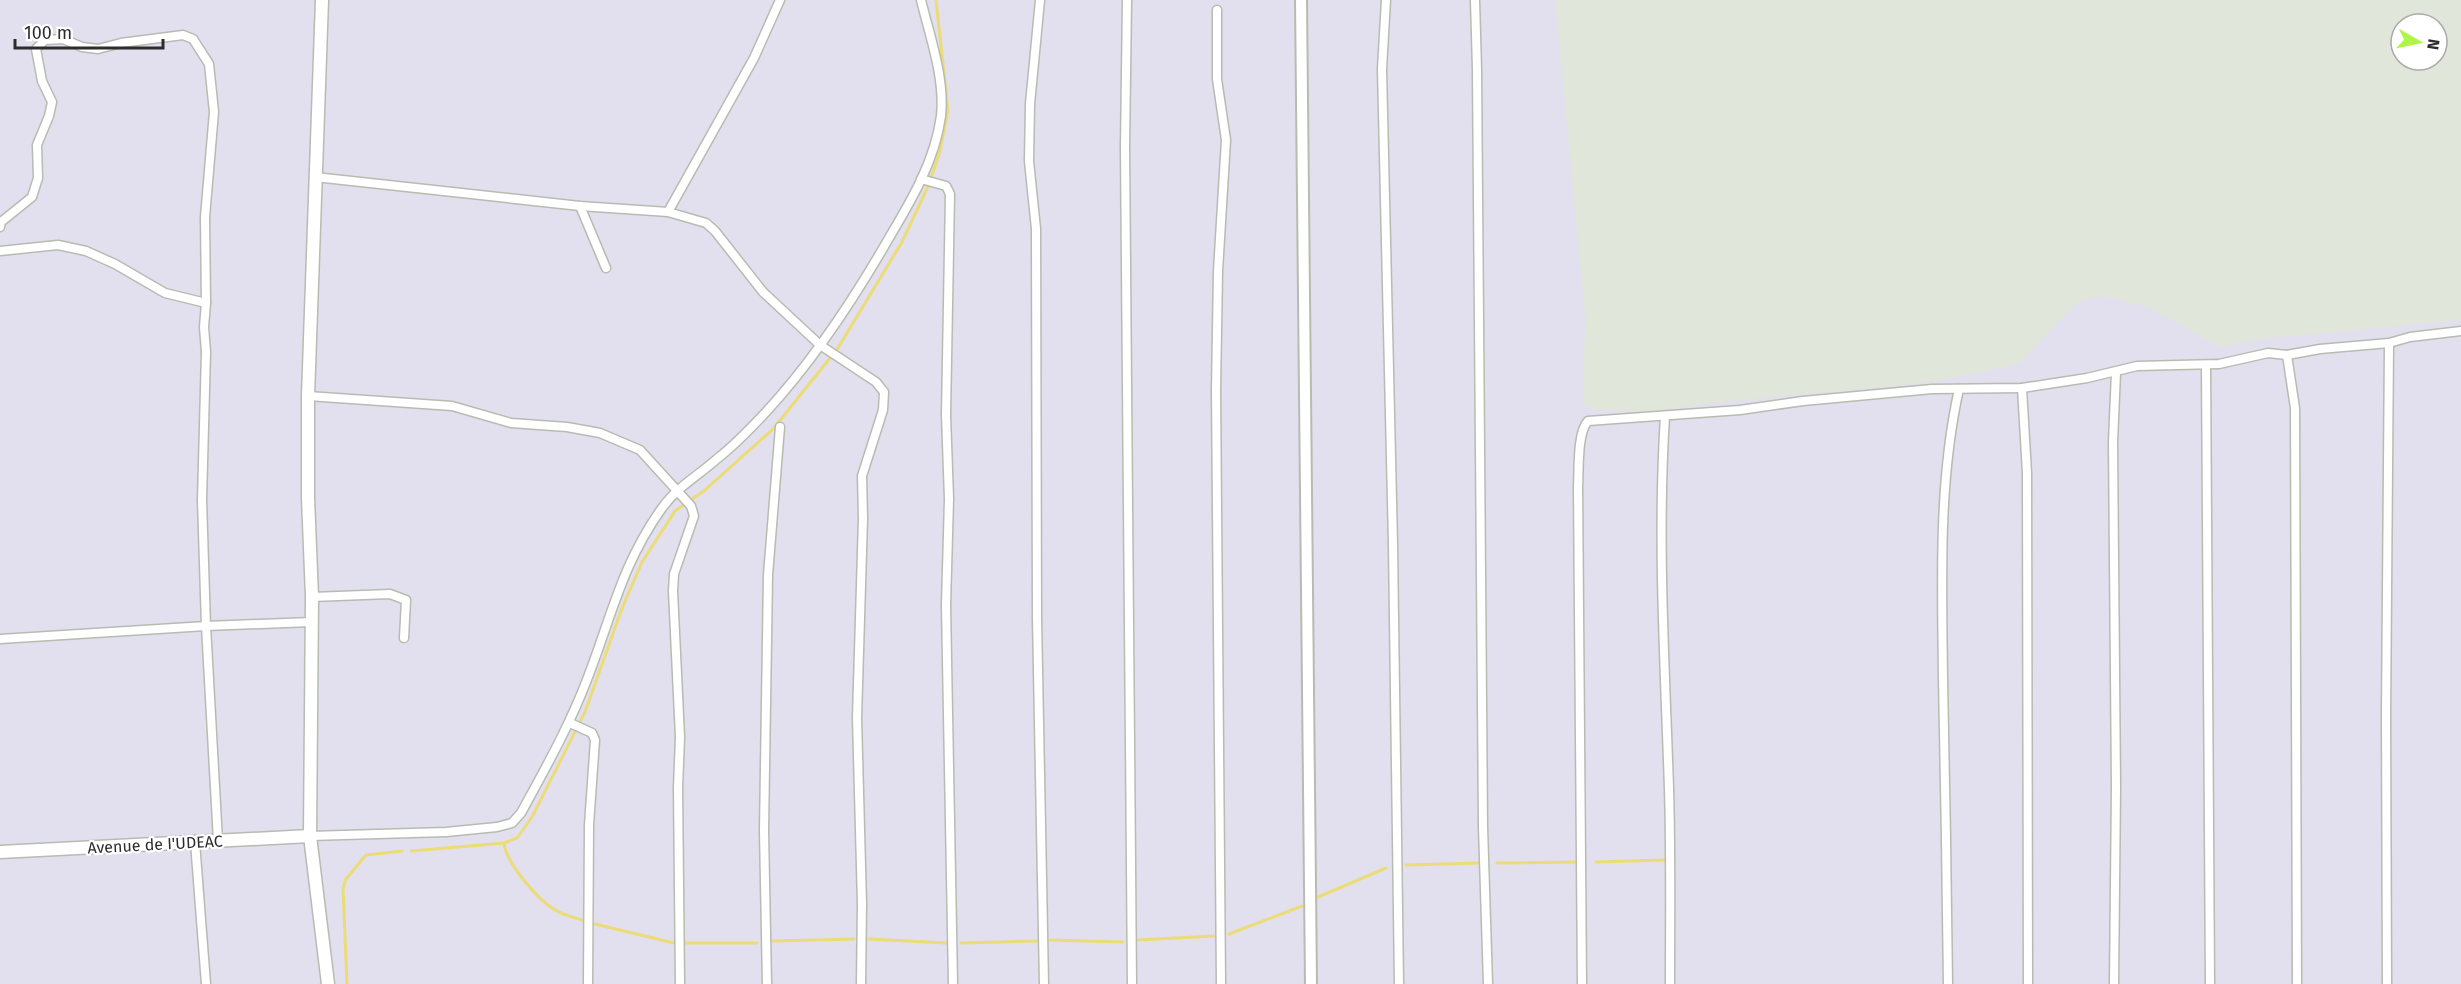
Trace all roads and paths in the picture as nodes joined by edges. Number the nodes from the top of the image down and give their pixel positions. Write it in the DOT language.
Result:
graph roads {
  1 [pos="322,0"];
  2 [pos="780,0"];
  3 [pos="921,0"];
  4 [pos="1040,0"];
  5 [pos="1127,0"];
  6 [pos="1300,0"];
  7 [pos="1386,0"];
  8 [pos="1475,0"];
  9 [pos="1217,10"];
  10 [pos="315,177"];
  11 [pos="921,179"];
  12 [pos="580,206"];
  13 [pos="668,212"];
  14 [pos="0,227"];
  15 [pos="0,251"];
  16 [pos="606,268"];
  17 [pos="206,303"];
  18 [pos="2461,331"];
  19 [pos="2389,343"];
  20 [pos="820,345"];
  21 [pos="2287,355"];
  22 [pos="2206,365"];
  23 [pos="2116,372"];
  24 [pos="2022,388"];
  25 [pos="1959,389"];
  26 [pos="308,396"];
  27 [pos="1665,416"];
  28 [pos="780,427"];
  29 [pos="680,493"];
  30 [pos="312,597"];
  31 [pos="311,622"];
  32 [pos="206,626"];
  33 [pos="404,638"];
  34 [pos="0,639"];
  35 [pos="572,723"];
  36 [pos="310,837"];
  37 [pos="218,841"];
  38 [pos="195,842"];
  39 [pos="0,852"];
  40 [pos="206,984"];
  41 [pos="328,984"];
  42 [pos="588,984"];
  43 [pos="680,984"];
  44 [pos="767,984"];
  45 [pos="861,984"];
  46 [pos="953,984"];
  47 [pos="1044,984"];
  48 [pos="1132,984"];
  49 [pos="1221,984"];
  50 [pos="1311,984"];
  51 [pos="1399,984"];
  52 [pos="1488,984"];
  53 [pos="1582,984"];
  54 [pos="1670,984"];
  55 [pos="1948,984"];
  56 [pos="2028,984"];
  57 [pos="2114,984"];
  58 [pos="2210,984"];
  59 [pos="2297,984"];
  60 [pos="2386,984"];
  1 -- 10 [label="main road"];
  2 -- 13 [label="street"];
  3 -- 11 [label="street"];
  4 -- 47 [label="street"];
  5 -- 48 [label="street"];
  6 -- 50 [label="street"];
  7 -- 51 [label="street"];
  8 -- 52 [label="street"];
  9 -- 49 [label="street"];
  10 -- 12 [label="street"];
  10 -- 26 [label="main road"];
  11 -- 20 [label="street"];
  11 -- 46 [label="street"];
  12 -- 13 [label="street"];
  12 -- 16 [label="street"];
  13 -- 20 [label="street"];
  14 -- 17 [label="street"];
  15 -- 17 [label="street"];
  17 -- 32 [label="street"];
  18 -- 19 [label="street"];
  19 -- 21 [label="street"];
  19 -- 60 [label="street"];
  20 -- 29 [label="street"];
  20 -- 45 [label="street"];
  21 -- 22 [label="street"];
  21 -- 59 [label="street"];
  22 -- 23 [label="street"];
  22 -- 58 [label="street"];
  23 -- 24 [label="street"];
  23 -- 57 [label="street"];
  24 -- 25 [label="street"];
  24 -- 56 [label="street"];
  25 -- 27 [label="street"];
  25 -- 55 [label="street"];
  26 -- 29 [label="street"];
  26 -- 30 [label="main road"];
  27 -- 53 [label="street"];
  27 -- 54 [label="street"];
  28 -- 44 [label="street"];
  29 -- 35 [label="street"];
  29 -- 43 [label="street"];
  30 -- 31 [label="main road"];
  30 -- 33 [label="street"];
  31 -- 32 [label="street"];
  31 -- 36 [label="main road"];
  32 -- 34 [label="street"];
  32 -- 37 [label="street"];
  35 -- 36 [label="street"];
  35 -- 42 [label="street"];
  36 -- 37 [label="main road, Avenue de I'UDEAC"];
  36 -- 41 [label="main road"];
  37 -- 38 [label="main road, Avenue de I'UDEAC"];
  38 -- 39 [label="main road, Avenue de I'UDEAC"];
  38 -- 40 [label="street"];
}
